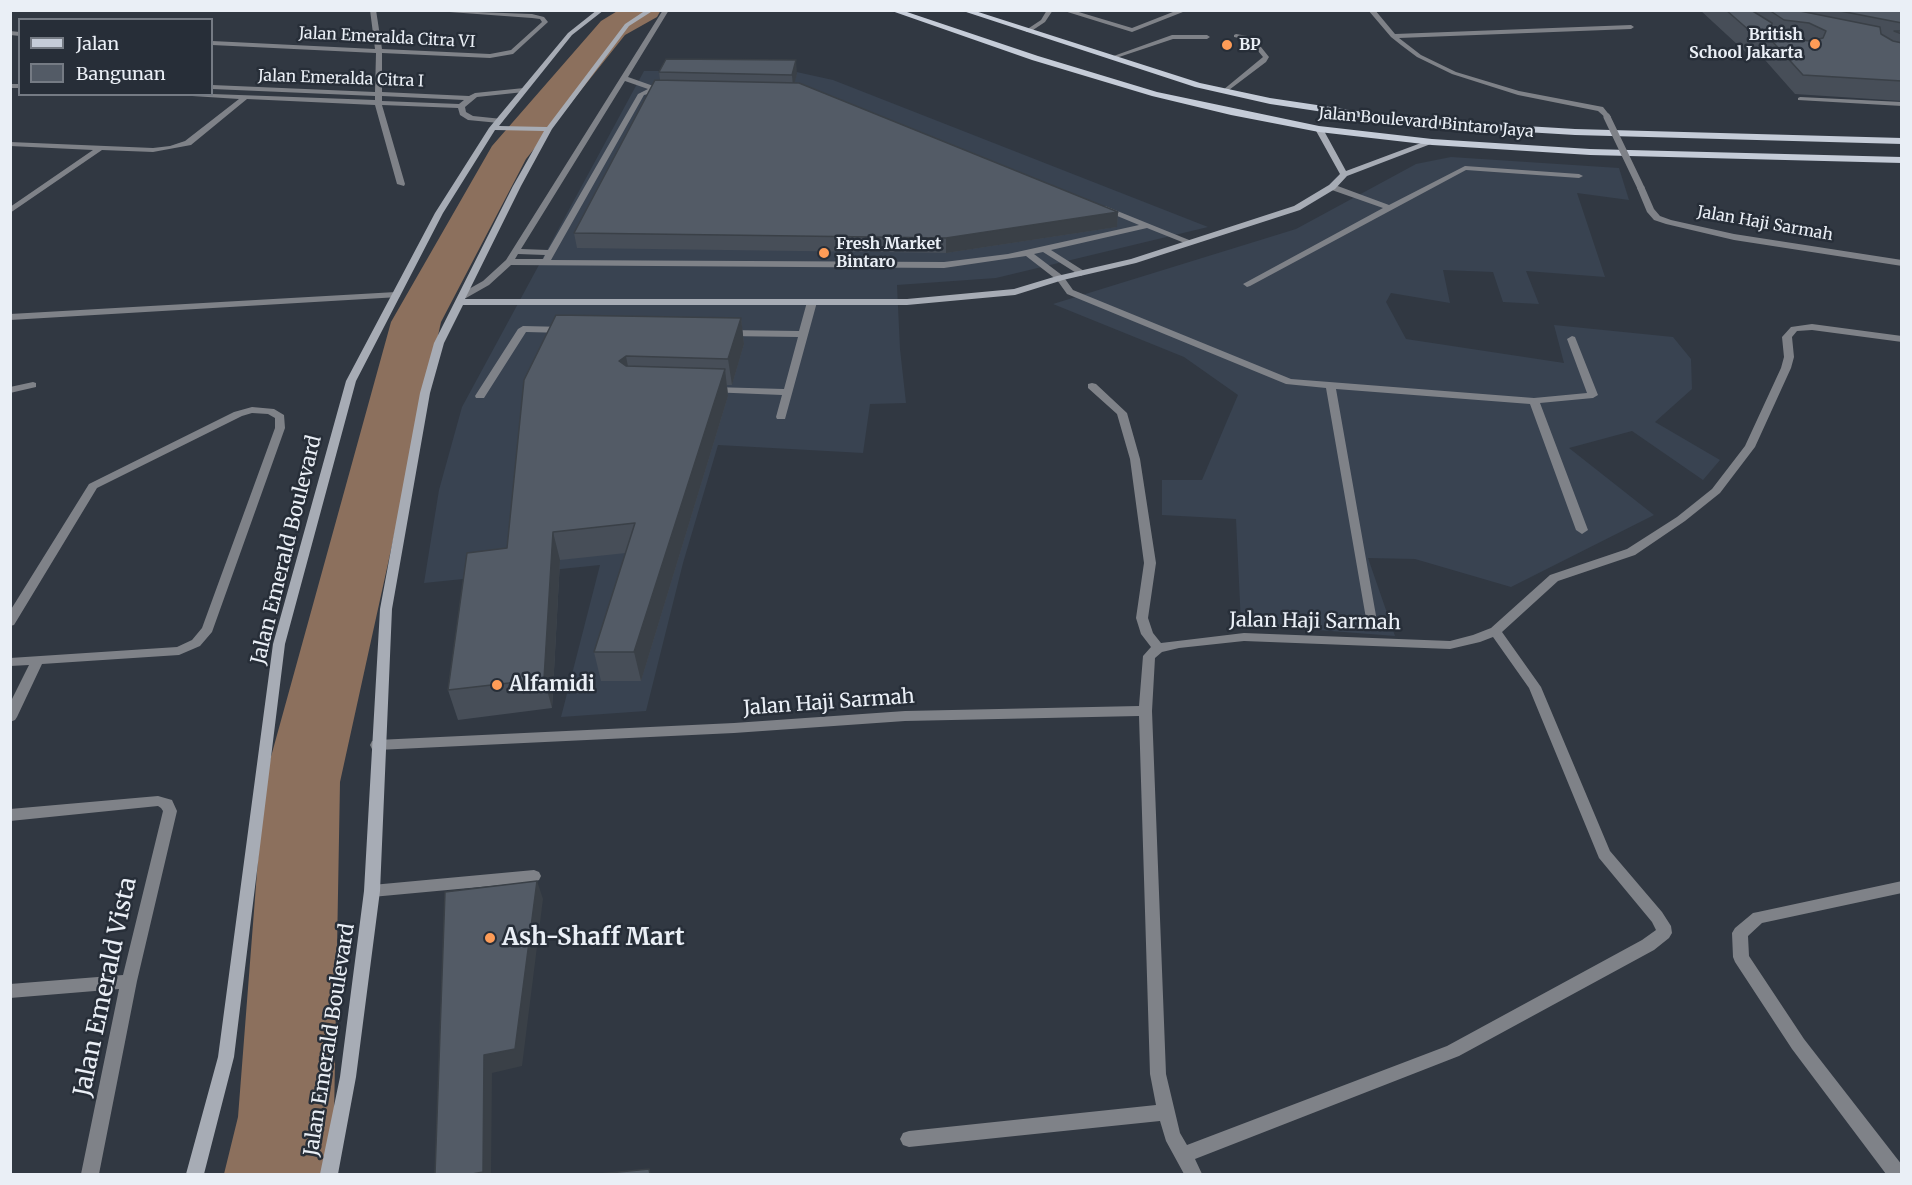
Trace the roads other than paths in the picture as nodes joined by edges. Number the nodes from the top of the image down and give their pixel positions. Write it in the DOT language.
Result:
graph roads {
  1 [pos="373,10"];
  2 [pos="424,10"];
  3 [pos="601,10"];
  4 [pos="651,10"];
  5 [pos="666,10"];
  6 [pos="892,10"];
  7 [pos="981,10"];
  8 [pos="1050,10"];
  9 [pos="1064,10"];
  10 [pos="1185,10"];
  11 [pos="1371,10"];
  12 [pos="966,11"];
  13 [pos="1631,27"];
  14 [pos="1023,36"];
  15 [pos="1236,36"];
  16 [pos="1393,36"];
  17 [pos="1207,37"];
  18 [pos="988,42"];
  19 [pos="213,43"];
  20 [pos="1068,45"];
  21 [pos="379,51"];
  22 [pos="1035,58"];
  23 [pos="1111,58"];
  24 [pos="624,78"];
  25 [pos="213,87"];
  26 [pos="656,89"];
  27 [pos="678,89"];
  28 [pos="524,90"];
  29 [pos="1225,91"];
  30 [pos="614,93"];
  31 [pos="379,94"];
  32 [pos="633,94"];
  33 [pos="204,96"];
  34 [pos="245,98"];
  35 [pos="469,98"];
  36 [pos="1800,99"];
  37 [pos="378,103"];
  38 [pos="1900,105"];
  39 [pos="461,106"];
  40 [pos="498,126"];
  41 [pos="544,126"];
  42 [pos="1319,129"];
  43 [pos="1902,141"];
  44 [pos="1432,142"];
  45 [pos="10,144"];
  46 [pos="100,148"];
  47 [pos="1902,159"];
  48 [pos="1344,174"];
  49 [pos="1579,176"];
  50 [pos="401,184"];
  51 [pos="1332,187"];
  52 [pos="1092,204"];
  53 [pos="1390,208"];
  54 [pos="10,211"];
  55 [pos="1142,227"];
  56 [pos="1190,242"];
  57 [pos="1179,246"];
  58 [pos="1044,249"];
  59 [pos="515,251"];
  60 [pos="1027,252"];
  61 [pos="551,253"];
  62 [pos="509,262"];
  63 [pos="545,262"];
  64 [pos="1902,263"];
  65 [pos="1081,273"];
  66 [pos="1060,278"];
  67 [pos="1247,284"];
  68 [pos="396,295"];
  69 [pos="461,299"];
  70 [pos="812,302"];
  71 [pos="10,317"];
  72 [pos="581,330"];
  73 [pos="722,333"];
  74 [pos="803,334"];
  75 [pos="1572,339"];
  76 [pos="1902,339"];
  77 [pos="33,385"];
  78 [pos="1092,386"];
  79 [pos="1331,386"];
  80 [pos="10,390"];
  81 [pos="698,390"];
  82 [pos="788,392"];
  83 [pos="480,396"];
  84 [pos="1534,401"];
  85 [pos="781,417"];
  86 [pos="1582,530"];
  87 [pos="11,620"];
  88 [pos="1371,627"];
  89 [pos="1495,631"];
  90 [pos="1158,648"];
  91 [pos="10,662"];
  92 [pos="37,662"];
  93 [pos="1145,711"];
  94 [pos="10,717"];
  95 [pos="377,745"];
  96 [pos="10,815"];
  97 [pos="534,876"];
  98 [pos="1902,887"];
  99 [pos="372,891"];
  100 [pos="129,981"];
  101 [pos="10,991"];
  102 [pos="1167,1112"];
  103 [pos="909,1139"];
  104 [pos="1183,1155"];
  105 [pos="90,1174"];
  106 [pos="195,1174"];
  107 [pos="329,1174"];
  108 [pos="1193,1174"];
  109 [pos="1897,1174"];
  1 -- 21 [label="street"];
  2 -- 21 [label="street, Jalan Emeralda Citra VI"];
  3 -- 28 [label="main road, Jalan Emerald Boulevard"];
  4 -- 41 [label="main road, Jalan Emerald Boulevard"];
  5 -- 24 [label="street"];
  6 -- 18 [label="main road, Jalan Boulevard Bintaro Jaya"];
  7 -- 12 [label="street"];
  8 -- 14 [label="street"];
  9 -- 10 [label="street"];
  11 -- 16 [label="street"];
  12 -- 14 [label="main road, Jalan Boulevard Bintaro Jaya"];
  13 -- 16 [label="street"];
  14 -- 18 [label="main road"];
  14 -- 20 [label="main road, Jalan Boulevard Bintaro Jaya"];
  15 -- 29 [label="street"];
  16 -- 64 [label="street, Jalan Haji Sarmah, bridge"];
  17 -- 23 [label="street"];
  18 -- 22 [label="main road, Jalan Boulevard Bintaro Jaya"];
  19 -- 21 [label="street, Jalan Emeralda Citra VI"];
  20 -- 22 [label="main road"];
  20 -- 23 [label="main road, Jalan Boulevard Bintaro Jaya"];
  21 -- 31 [label="street"];
  22 -- 42 [label="main road, Jalan Boulevard Bintaro Jaya"];
  23 -- 29 [label="main road, Jalan Boulevard Bintaro Jaya"];
  24 -- 26 [label="street"];
  24 -- 30 [label="street"];
  25 -- 31 [label="street, Jalan Emeralda Citra I"];
  26 -- 27 [label="street"];
  26 -- 32 [label="street"];
  28 -- 35 [label="street, Jalan Emeralda Citra I"];
  28 -- 40 [label="main road, Jalan Emerald Boulevard"];
  29 -- 43 [label="main road, Jalan Boulevard Bintaro Jaya"];
  30 -- 32 [label="street"];
  30 -- 59 [label="street"];
  31 -- 35 [label="street, Jalan Emeralda Citra I"];
  31 -- 37 [label="street"];
  32 -- 61 [label="street"];
  33 -- 34 [label="street, Jalan Emeralda Citra I"];
  34 -- 37 [label="street, Jalan Emeralda Citra I"];
  34 -- 46 [label="street"];
  35 -- 39 [label="street"];
  36 -- 38 [label="street"];
  37 -- 39 [label="street, Jalan Emeralda Citra I"];
  37 -- 50 [label="street, Jalan Emeralda Citra I"];
  39 -- 40 [label="street, Jalan Emeralda Citra I"];
  40 -- 41 [label="main road"];
  40 -- 41 [label="main road"];
  40 -- 68 [label="main road, Jalan Emerald Boulevard"];
  41 -- 69 [label="main road, Jalan Emerald Boulevard"];
  42 -- 44 [label="main road, Jalan Boulevard Bintaro Jaya"];
  42 -- 48 [label="main road"];
  44 -- 47 [label="main road, Jalan Boulevard Bintaro Jaya"];
  44 -- 48 [label="main road"];
  45 -- 46 [label="street"];
  46 -- 54 [label="street"];
  48 -- 51 [label="main road"];
  49 -- 53 [label="street"];
  51 -- 53 [label="street"];
  51 -- 56 [label="main road"];
  52 -- 55 [label="street"];
  53 -- 67 [label="street"];
  55 -- 56 [label="street"];
  55 -- 57 [label="street"];
  55 -- 58 [label="street"];
  56 -- 57 [label="main road"];
  57 -- 65 [label="main road"];
  58 -- 60 [label="street"];
  58 -- 65 [label="street"];
  59 -- 61 [label="street"];
  59 -- 62 [label="street"];
  60 -- 63 [label="street"];
  60 -- 66 [label="street"];
  61 -- 63 [label="street"];
  62 -- 63 [label="street"];
  62 -- 69 [label="street"];
  65 -- 66 [label="main road"];
  66 -- 70 [label="main road"];
  66 -- 79 [label="street"];
  68 -- 71 [label="street"];
  68 -- 106 [label="main road, Jalan Emerald Boulevard"];
  69 -- 70 [label="main road"];
  69 -- 95 [label="main road, Jalan Emerald Boulevard"];
  70 -- 74 [label="street"];
  72 -- 83 [label="street"];
  73 -- 74 [label="street"];
  74 -- 82 [label="street"];
  75 -- 84 [label="street"];
  76 -- 89 [label="street, Jalan Haji Sarmah"];
  77 -- 80 [label="street"];
  78 -- 90 [label="street"];
  79 -- 84 [label="street"];
  79 -- 88 [label="street"];
  81 -- 82 [label="street"];
  82 -- 85 [label="street"];
  84 -- 86 [label="street"];
  87 -- 92 [label="street"];
  89 -- 90 [label="street, Jalan Haji Sarmah"];
  89 -- 104 [label="street"];
  90 -- 93 [label="street"];
  91 -- 92 [label="street"];
  92 -- 94 [label="street"];
  93 -- 95 [label="street, Jalan Haji Sarmah"];
  93 -- 102 [label="street"];
  95 -- 99 [label="main road, Jalan Emerald Boulevard"];
  96 -- 100 [label="street, Jalan Emerald Vista"];
  97 -- 99 [label="street"];
  98 -- 109 [label="street"];
  99 -- 107 [label="main road, Jalan Emerald Boulevard"];
  100 -- 101 [label="street"];
  100 -- 105 [label="street, Jalan Emerald Vista"];
  102 -- 103 [label="street"];
  102 -- 104 [label="street"];
  104 -- 108 [label="street"];
}
